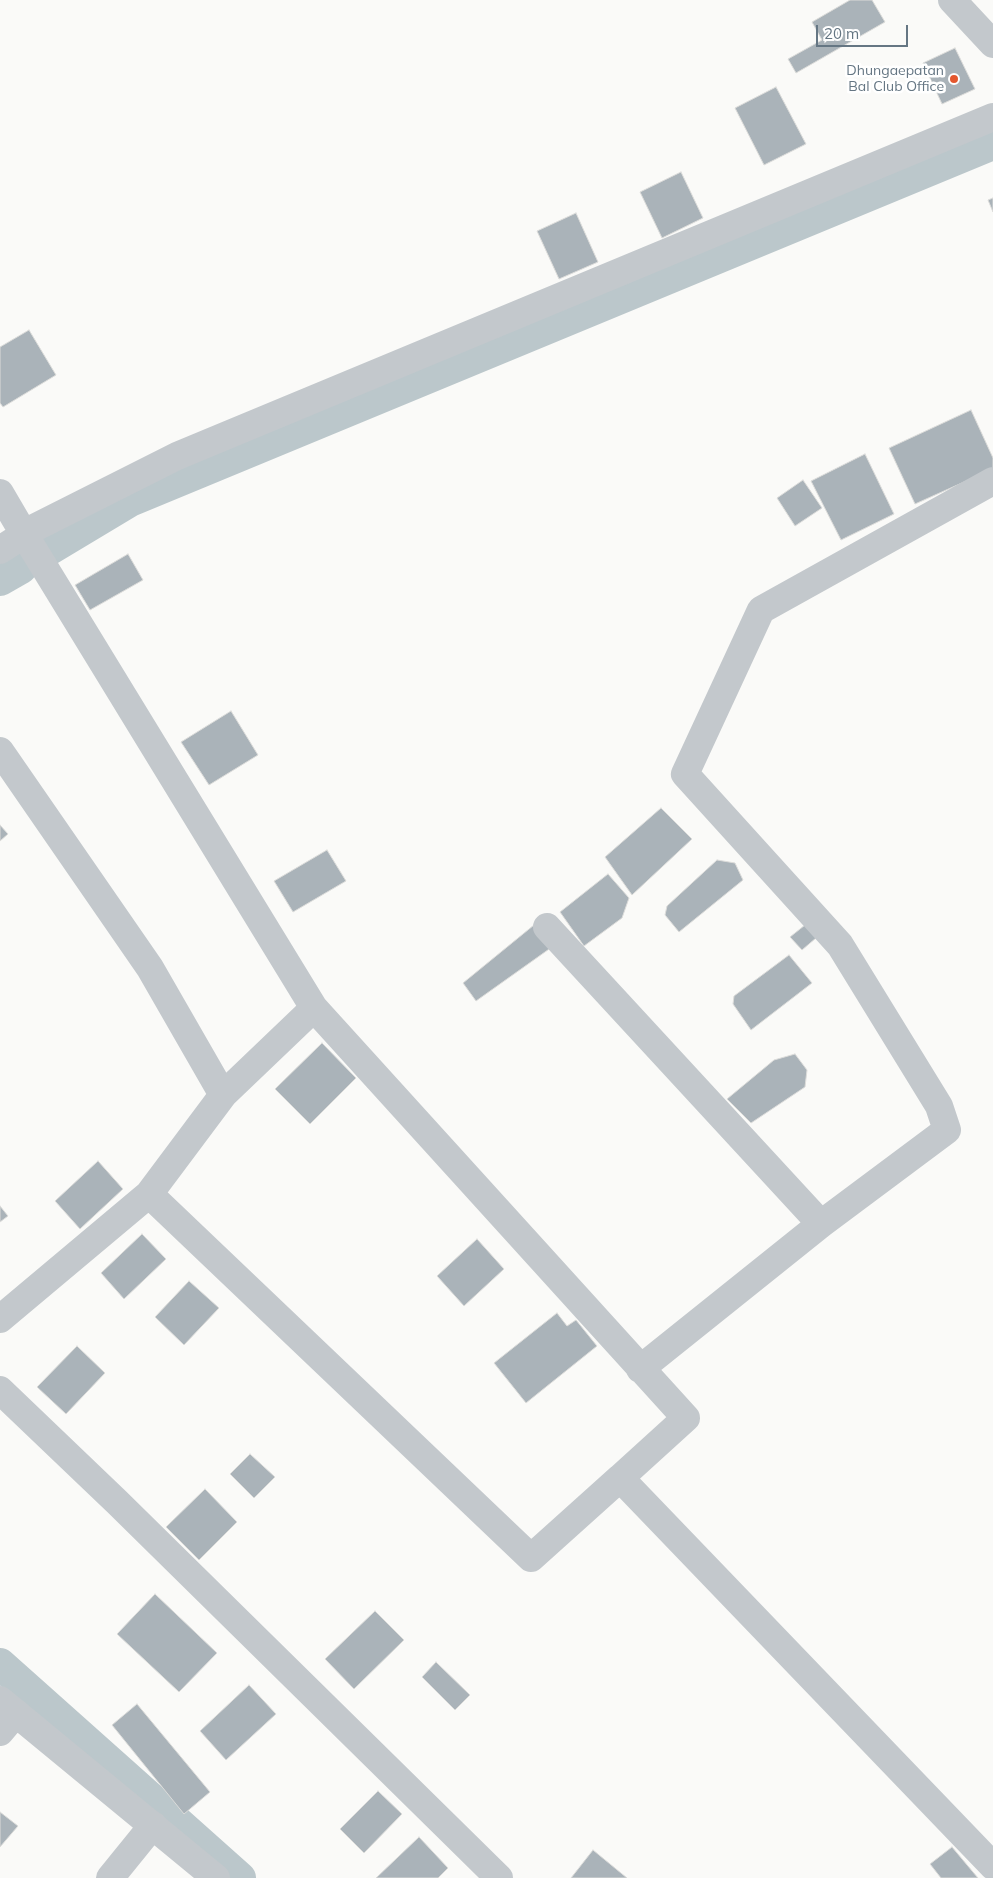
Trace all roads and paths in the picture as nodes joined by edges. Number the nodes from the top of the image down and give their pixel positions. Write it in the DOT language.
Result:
graph roads {
  1 [pos="952,0"];
  2 [pos="993,44"];
  3 [pos="993,117"];
  4 [pos="993,481"];
  5 [pos="0,493"];
  6 [pos="24,534"];
  7 [pos="0,550"];
  8 [pos="0,751"];
  9 [pos="548,927"];
  10 [pos="314,1008"];
  11 [pos="223,1095"];
  12 [pos="149,1194"];
  13 [pos="821,1224"];
  14 [pos="0,1319"];
  15 [pos="640,1369"];
  16 [pos="0,1390"];
  17 [pos="620,1478"];
  18 [pos="5,1715"];
  19 [pos="153,1824"];
  20 [pos="993,1866"];
  21 [pos="110,1878"];
  22 [pos="216,1878"];
  23 [pos="499,1878"];
  1 -- 2 [label="street"];
  3 -- 6 [label="street"];
  4 -- 13 [label="street"];
  5 -- 6 [label="street"];
  6 -- 7 [label="street"];
  6 -- 10 [label="street"];
  8 -- 11 [label="street"];
  9 -- 13 [label="street"];
  10 -- 11 [label="street"];
  10 -- 15 [label="street"];
  11 -- 12 [label="street"];
  12 -- 14 [label="street"];
  12 -- 17 [label="street"];
  13 -- 15 [label="street"];
  15 -- 17 [label="street"];
  16 -- 23 [label="street"];
  17 -- 20 [label="street"];
  18 -- 19 [label="street"];
  19 -- 21 [label="street"];
  19 -- 22 [label="street"];
}
